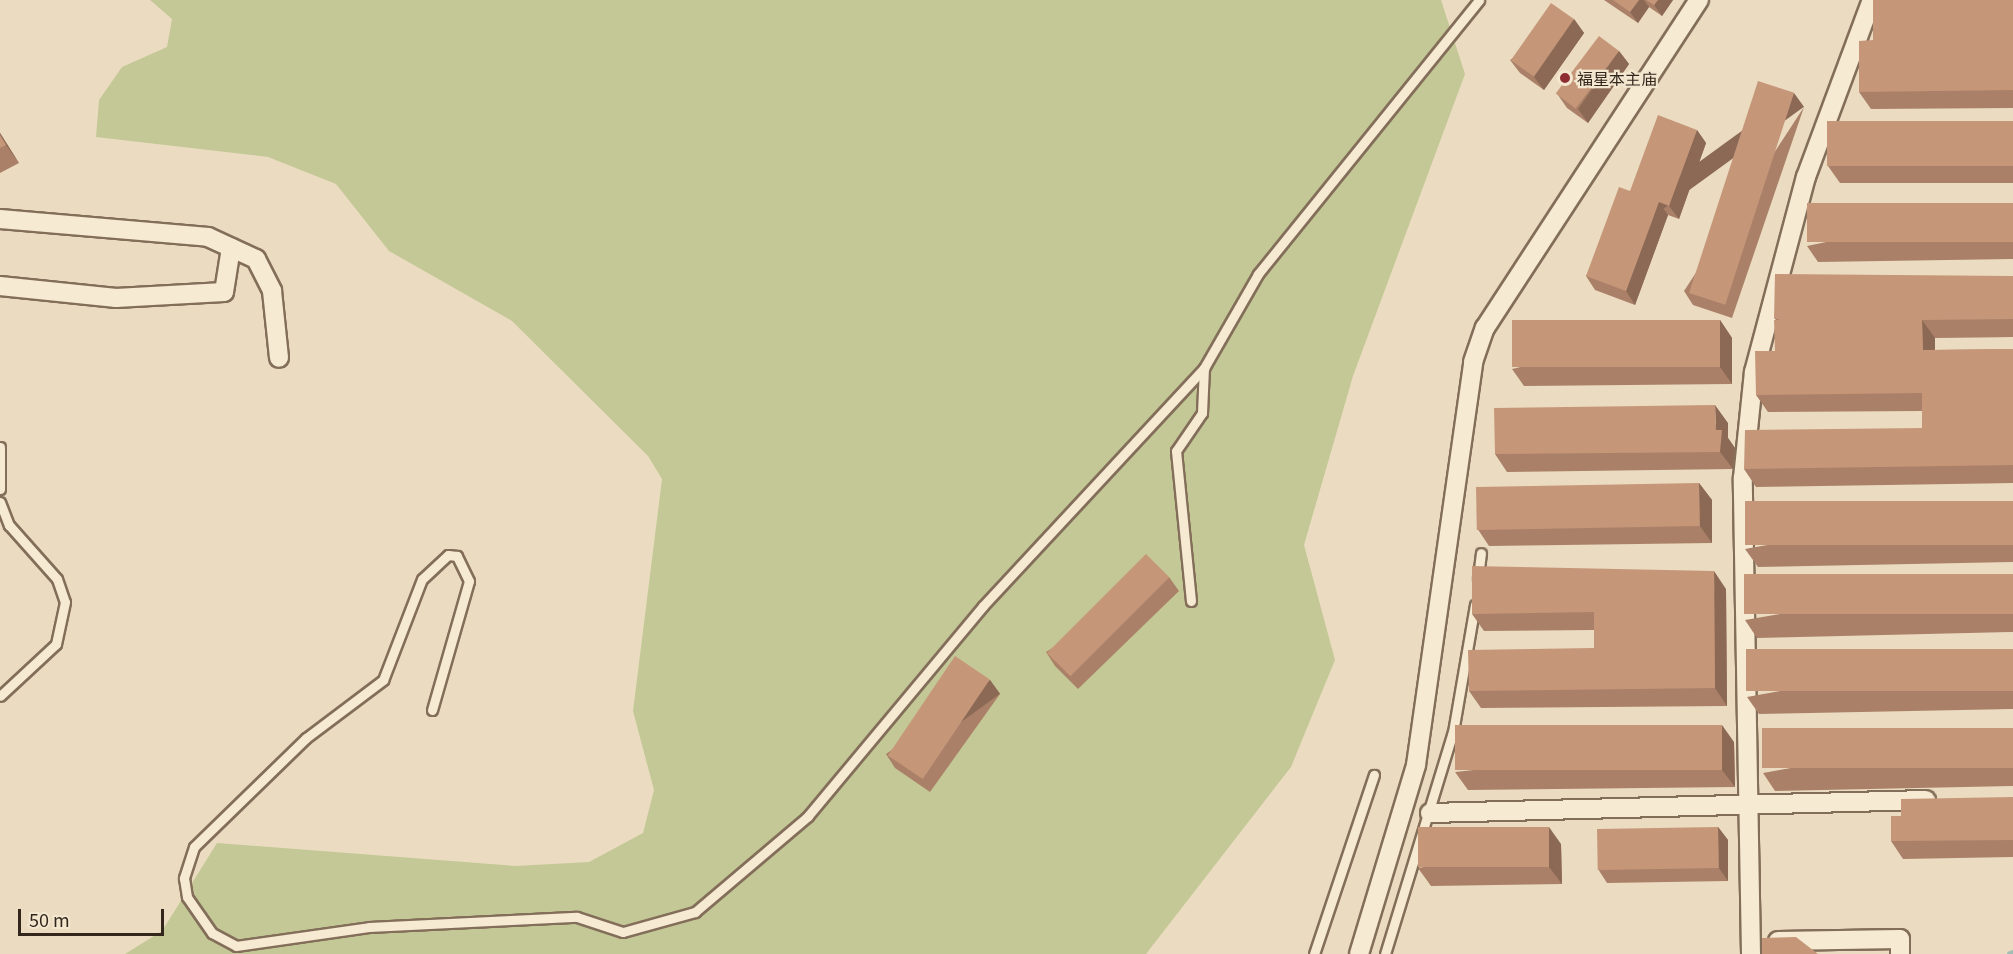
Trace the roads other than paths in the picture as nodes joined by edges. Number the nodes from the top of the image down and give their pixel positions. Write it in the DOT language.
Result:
graph roads {
  1 [pos="1479,0"];
  2 [pos="1699,0"];
  3 [pos="1872,0"];
  4 [pos="0,219"];
  5 [pos="231,248"];
  6 [pos="0,286"];
  7 [pos="279,358"];
  8 [pos="1204,368"];
  9 [pos="0,447"];
  10 [pos="0,489"];
  11 [pos="0,502"];
  12 [pos="1481,553"];
  13 [pos="1191,601"];
  14 [pos="0,696"];
  15 [pos="432,710"];
  16 [pos="1374,775"];
  17 [pos="1941,800"];
  18 [pos="1750,807"];
  19 [pos="1430,813"];
  20 [pos="1751,948"];
  21 [pos="1314,954"];
  22 [pos="1359,954"];
  23 [pos="1385,954"];
  24 [pos="1900,954"];
  1 -- 8 [label="lane"];
  2 -- 22 [label="street"];
  3 -- 18 [label="street"];
  4 -- 5 [label="street"];
  5 -- 6 [label="street"];
  5 -- 7 [label="street"];
  8 -- 13 [label="lane"];
  8 -- 15 [label="lane"];
  9 -- 10 [label="lane"];
  11 -- 14 [label="lane"];
  12 -- 19 [label="lane"];
  16 -- 21 [label="lane"];
  17 -- 18 [label="street"];
  18 -- 19 [label="street"];
  18 -- 20 [label="street"];
  19 -- 23 [label="lane"];
  20 -- 24 [label="street"];
}
